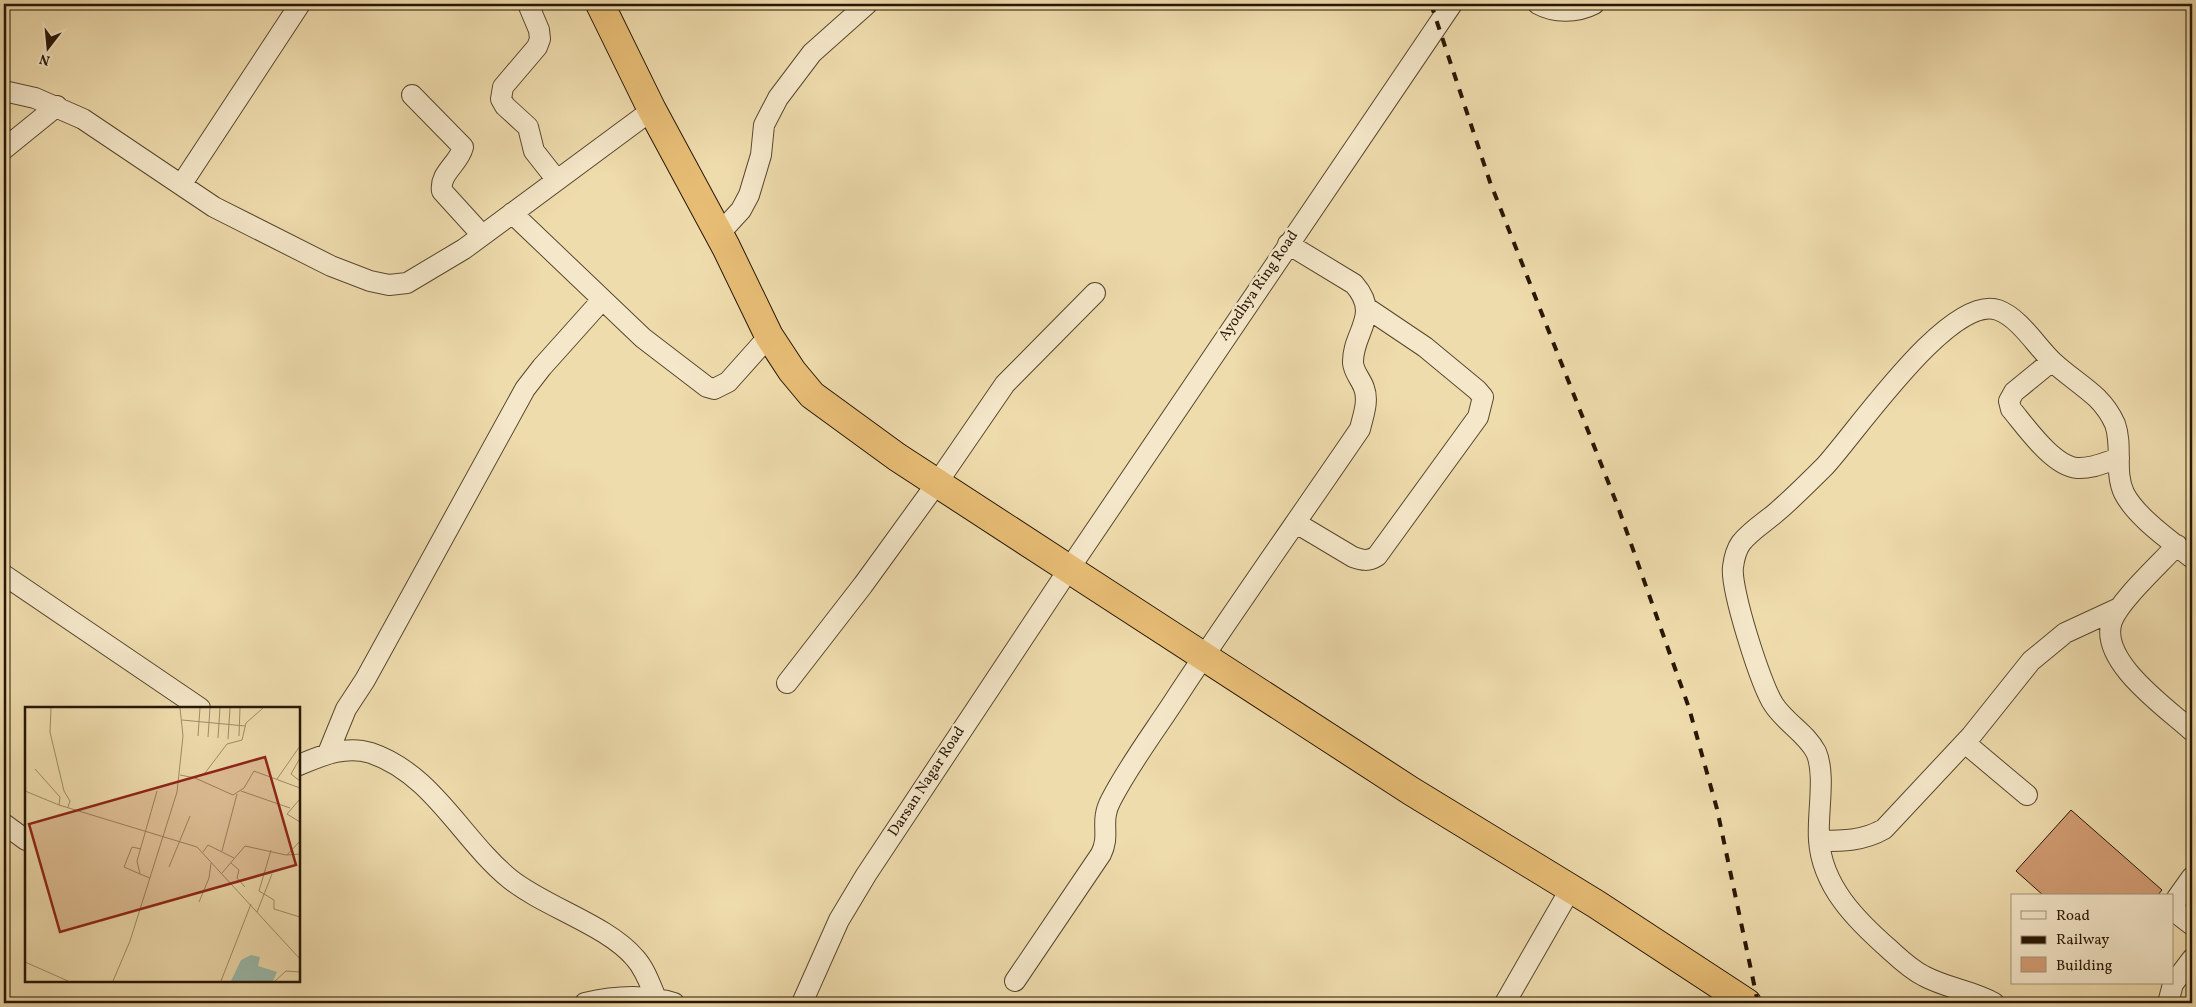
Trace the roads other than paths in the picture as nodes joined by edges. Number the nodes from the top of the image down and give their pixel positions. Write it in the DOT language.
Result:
graph roads {
  1 [pos="300,4"];
  2 [pos="528,4"];
  3 [pos="600,4"];
  4 [pos="867,4"];
  5 [pos="1452,4"];
  6 [pos="1538,4"];
  7 [pos="1594,4"];
  8 [pos="4,92"];
  9 [pos="412,95"];
  10 [pos="57,106"];
  11 [pos="652,110"];
  12 [pos="4,149"];
  13 [pos="556,179"];
  14 [pos="181,185"];
  15 [pos="512,213"];
  16 [pos="719,234"];
  17 [pos="482,235"];
  18 [pos="1288,244"];
  19 [pos="1095,293"];
  20 [pos="602,300"];
  21 [pos="1367,308"];
  22 [pos="769,336"];
  23 [pos="2052,361"];
  24 [pos="2119,458"];
  25 [pos="938,483"];
  26 [pos="1296,522"];
  27 [pos="2177,545"];
  28 [pos="2192,558"];
  29 [pos="1069,570"];
  30 [pos="4,575"];
  31 [pos="2119,608"];
  32 [pos="1204,656"];
  33 [pos="787,683"];
  34 [pos="199,707"];
  35 [pos="2192,731"];
  36 [pos="1964,743"];
  37 [pos="328,753"];
  38 [pos="300,765"];
  39 [pos="2027,795"];
  40 [pos="4,824"];
  41 [pos="25,839"];
  42 [pos="1819,841"];
  43 [pos="2192,877"];
  44 [pos="1571,888"];
  45 [pos="2192,925"];
  46 [pos="2192,959"];
  47 [pos="1015,982"];
  48 [pos="2174,983"];
  49 [pos="2173,984"];
  50 [pos="1953,996"];
  51 [pos="665,1000"];
  52 [pos="585,1003"];
  53 [pos="802,1003"];
  54 [pos="1505,1003"];
  55 [pos="1747,1003"];
  56 [pos="1994,1003"];
  57 [pos="2168,1003"];
  1 -- 14 [label="street"];
  2 -- 13 [label="street"];
  3 -- 11 [label="highway"];
  4 -- 16 [label="street"];
  5 -- 18 [label="street, Ayodhya Ring Road"];
  6 -- 7 [label="street"];
  8 -- 10 [label="street"];
  9 -- 17 [label="street"];
  10 -- 12 [label="street"];
  10 -- 14 [label="street"];
  11 -- 13 [label="street"];
  11 -- 16 [label="highway"];
  13 -- 15 [label="street"];
  14 -- 17 [label="street"];
  15 -- 17 [label="street"];
  15 -- 20 [label="street"];
  16 -- 22 [label="highway"];
  18 -- 21 [label="street"];
  18 -- 29 [label="street, Ayodhya Ring Road"];
  19 -- 25 [label="street"];
  20 -- 22 [label="street"];
  20 -- 37 [label="street"];
  21 -- 26 [label="street"];
  21 -- 26 [label="street"];
  22 -- 25 [label="highway"];
  23 -- 24 [label="street"];
  23 -- 24 [label="street"];
  23 -- 42 [label="street"];
  24 -- 27 [label="street"];
  25 -- 29 [label="highway"];
  25 -- 33 [label="street"];
  26 -- 32 [label="street"];
  27 -- 28 [label="street"];
  27 -- 31 [label="street"];
  29 -- 32 [label="highway"];
  29 -- 53 [label="street, Darsan Nagar Road"];
  30 -- 34 [label="street"];
  31 -- 35 [label="street"];
  31 -- 36 [label="street"];
  32 -- 44 [label="highway"];
  32 -- 47 [label="street"];
  36 -- 39 [label="street"];
  36 -- 42 [label="street"];
  37 -- 38 [label="street"];
  37 -- 51 [label="street"];
  40 -- 41 [label="street"];
  42 -- 50 [label="street"];
  43 -- 45 [label="street"];
  44 -- 54 [label="street"];
  44 -- 55 [label="highway"];
  46 -- 48 [label="street"];
  49 -- 57 [label="street"];
  50 -- 56 [label="street"];
  51 -- 52 [label="street"];
}
